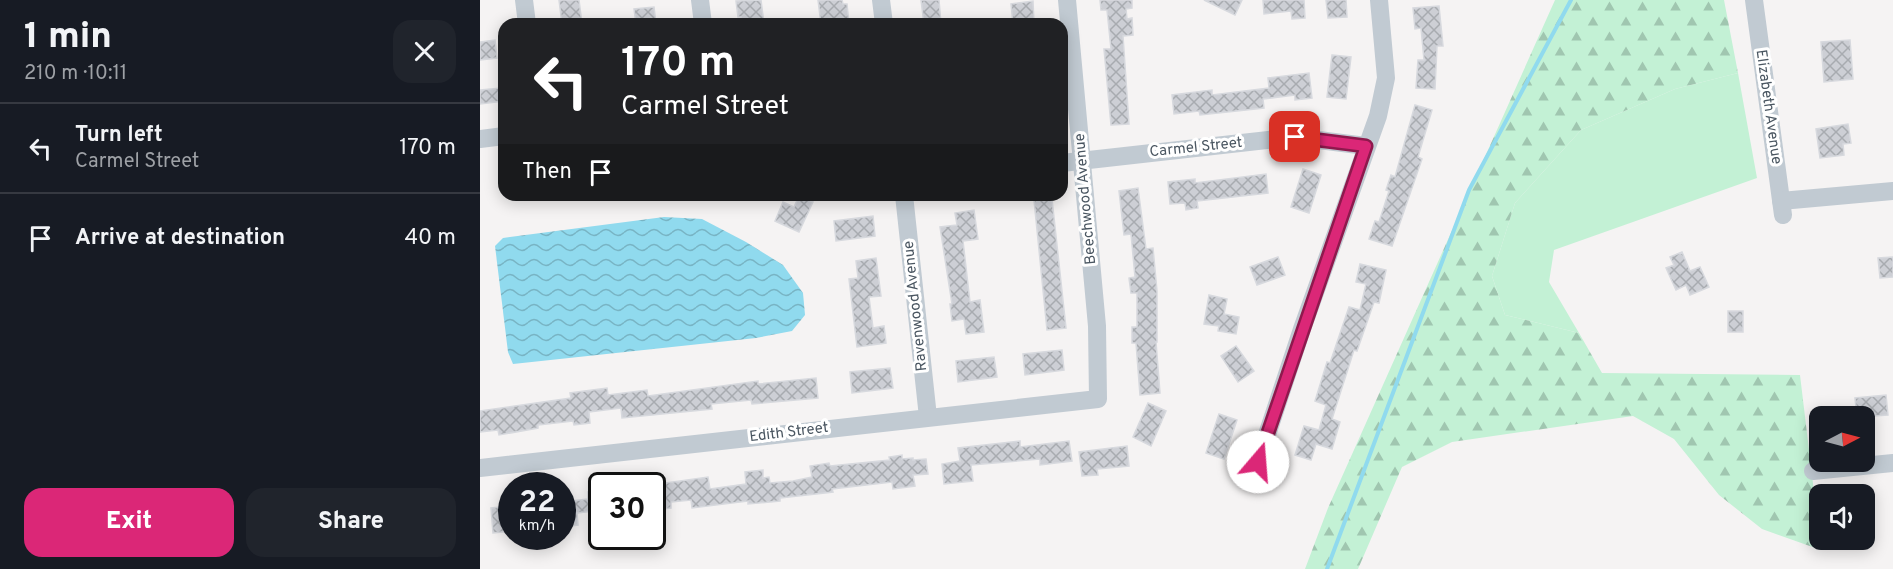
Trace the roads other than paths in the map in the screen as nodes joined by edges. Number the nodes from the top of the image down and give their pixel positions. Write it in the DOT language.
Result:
graph roads {
  1 [pos="524,0"];
  2 [pos="700,0"];
  3 [pos="881,0"];
  4 [pos="1067,0"];
  5 [pos="1379,0"];
  6 [pos="1754,0"];
  7 [pos="526,18"];
  8 [pos="702,18"];
  9 [pos="883,18"];
  10 [pos="498,137"];
  11 [pos="480,139"];
  12 [pos="1366,146"];
  13 [pos="1083,160"];
  14 [pos="1068,162"];
  15 [pos="1893,191"];
  16 [pos="904,201"];
  17 [pos="1098,399"];
  18 [pos="928,417"];
  19 [pos="1258,462"];
  20 [pos="1893,463"];
  21 [pos="1875,465"];
  22 [pos="480,468"];
  1 -- 7 [label="street"];
  2 -- 8 [label="street"];
  3 -- 9 [label="street"];
  4 -- 13 [label="street, Beechwood Avenue"];
  5 -- 12 [label="street"];
  6 -- 15 [label="street, Elizabeth Avenue"];
  10 -- 11 [label="street"];
  12 -- 13 [label="street, Carmel Street"];
  12 -- 19 [label="street"];
  13 -- 14 [label="street, Carmel Street"];
  13 -- 17 [label="street, Beechwood Avenue"];
  16 -- 18 [label="street, Ravenwood Avenue"];
  17 -- 18 [label="street, Edith Street"];
  18 -- 22 [label="street, Edith Street"];
  20 -- 21 [label="street"];
}
